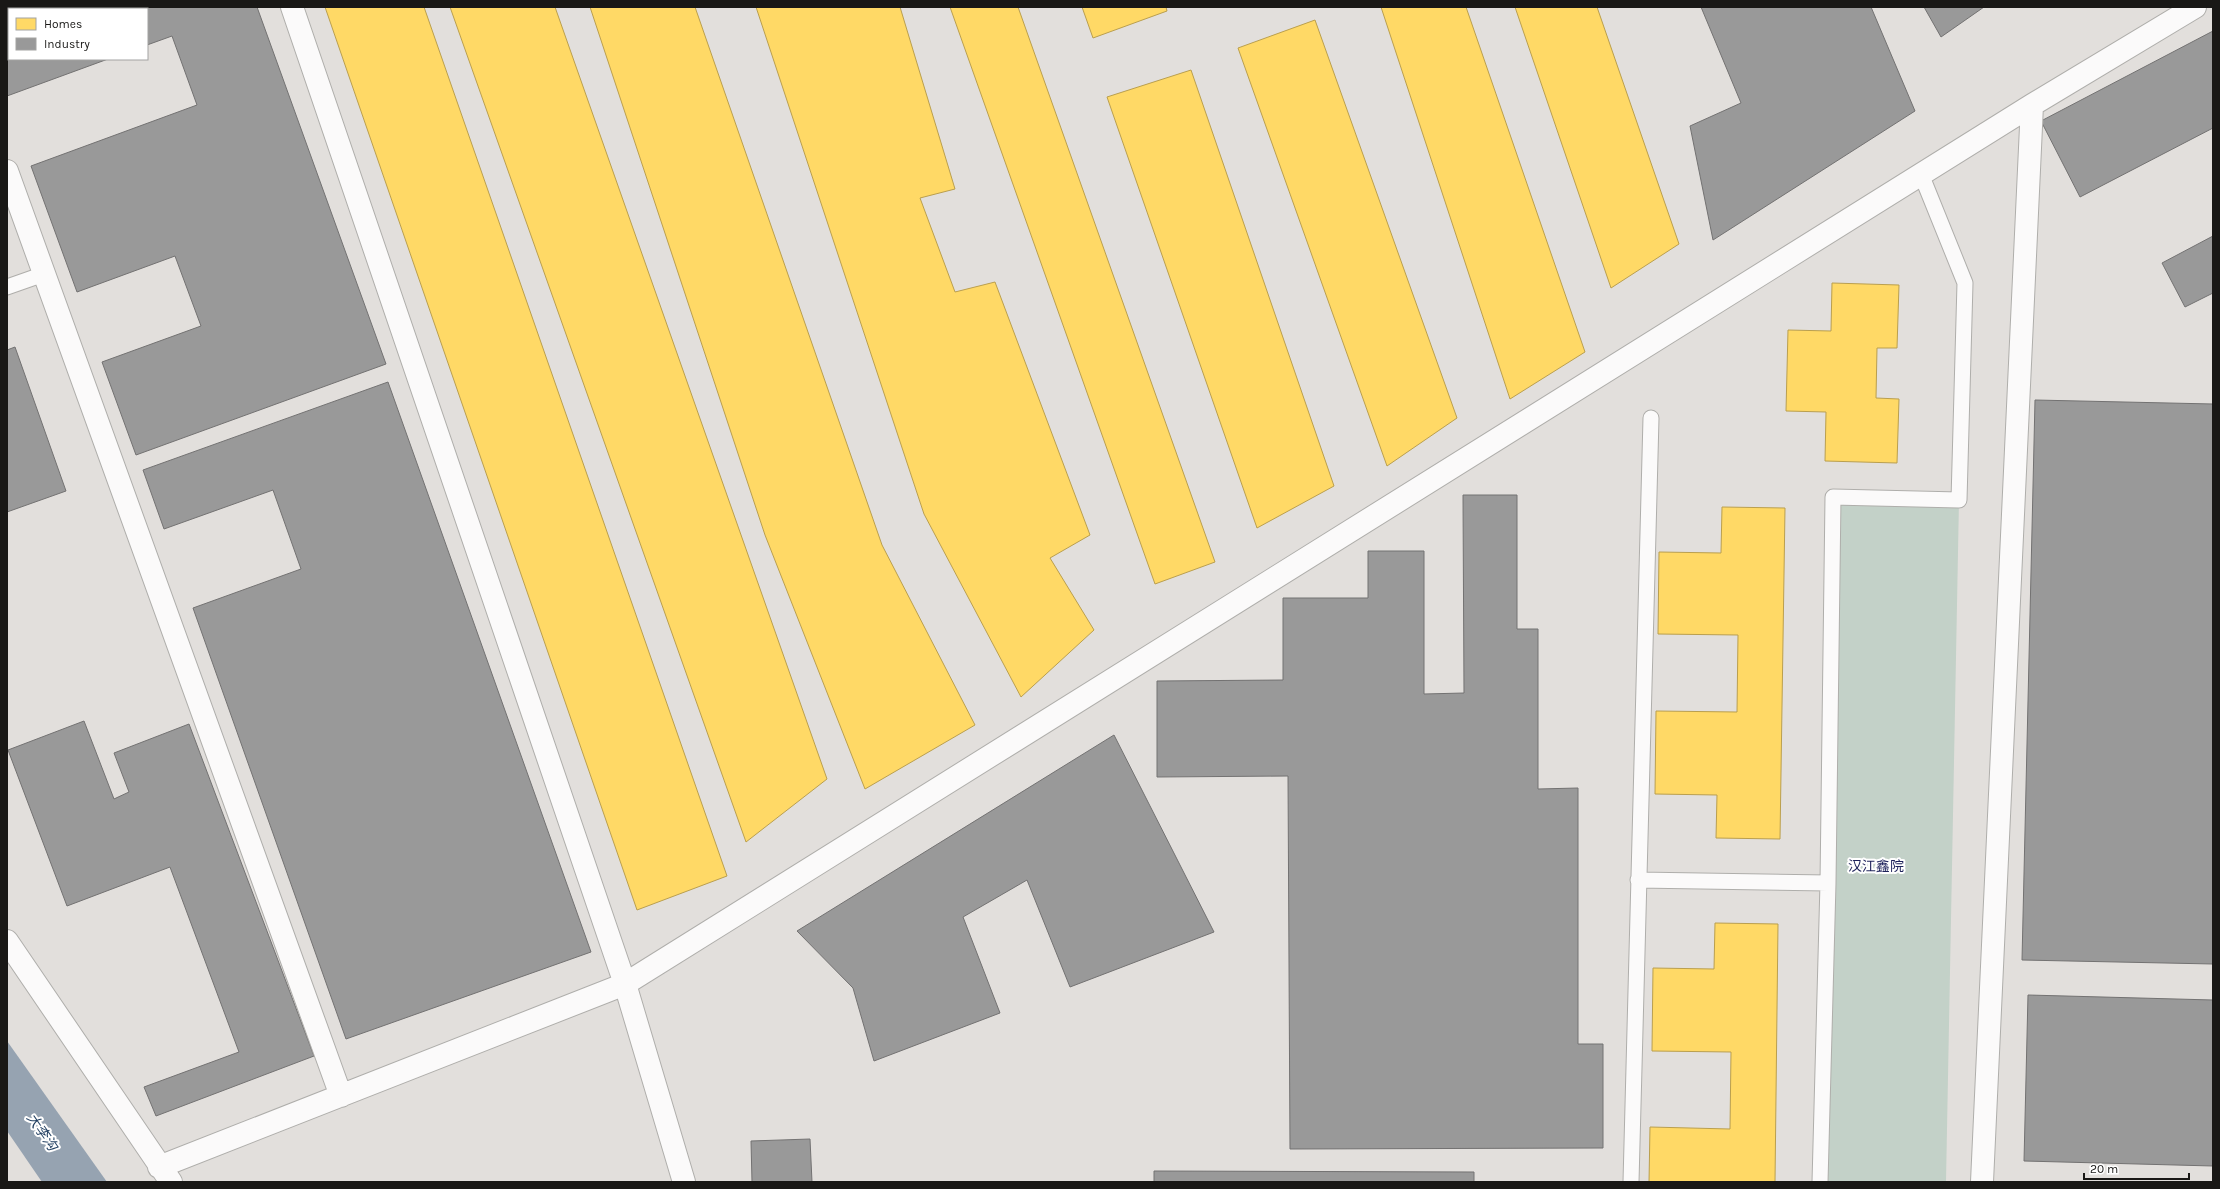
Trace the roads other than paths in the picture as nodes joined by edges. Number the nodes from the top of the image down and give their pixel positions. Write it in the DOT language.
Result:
graph roads {
  1 [pos="292,7"];
  2 [pos="2195,7"];
  3 [pos="2032,105"];
  4 [pos="7,170"];
  5 [pos="1921,174"];
  6 [pos="44,274"];
  7 [pos="7,287"];
  8 [pos="1651,418"];
  9 [pos="1638,880"];
  10 [pos="1828,883"];
  11 [pos="7,942"];
  12 [pos="624,984"];
  13 [pos="340,1096"];
  14 [pos="165,1175"];
  15 [pos="684,1182"];
  16 [pos="1630,1182"];
  17 [pos="1820,1182"];
  18 [pos="1982,1182"];
  1 -- 12 [label="street"];
  2 -- 3 [label="street"];
  3 -- 5 [label="street"];
  3 -- 18 [label="street"];
  4 -- 6 [label="street"];
  5 -- 10 [label="lane"];
  5 -- 12 [label="street"];
  6 -- 7 [label="lane"];
  6 -- 13 [label="street"];
  8 -- 9 [label="lane"];
  9 -- 10 [label="lane"];
  9 -- 16 [label="lane"];
  10 -- 17 [label="lane"];
  11 -- 14 [label="street"];
  12 -- 13 [label="street"];
  12 -- 15 [label="street"];
  13 -- 14 [label="street"];
}
